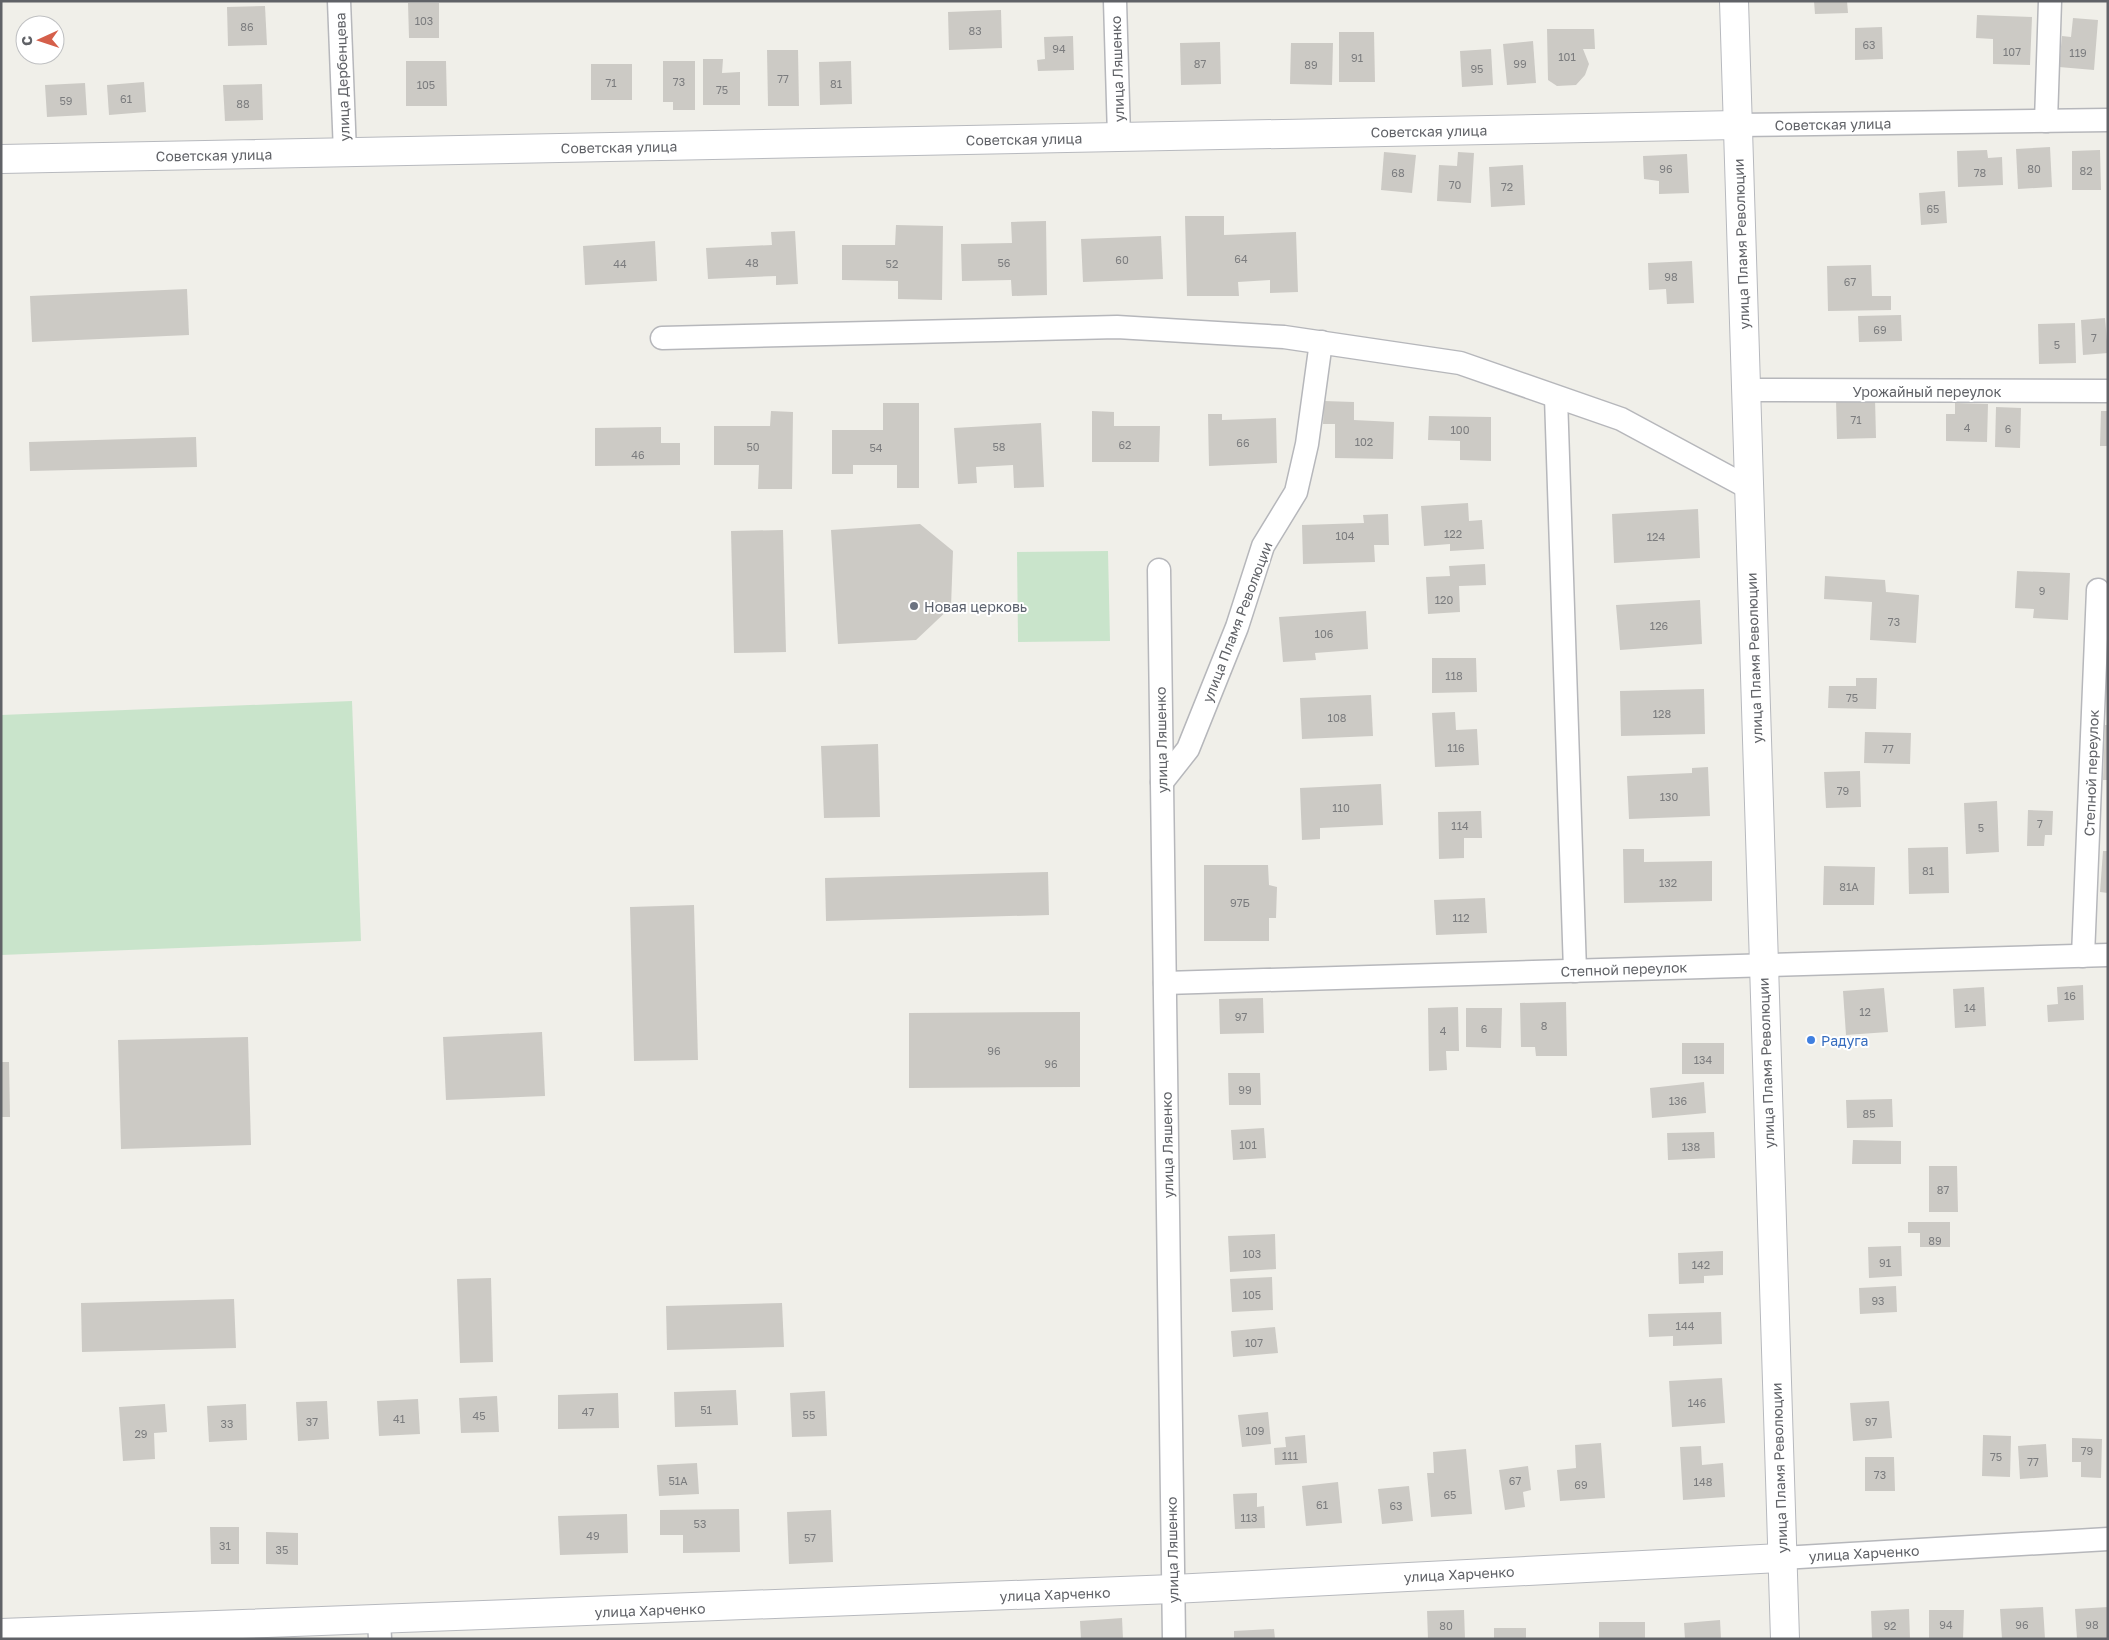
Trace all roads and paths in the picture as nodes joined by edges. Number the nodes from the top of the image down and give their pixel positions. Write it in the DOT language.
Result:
graph roads {
  1 [pos="339,1"];
  2 [pos="1115,1"];
  3 [pos="1734,1"];
  4 [pos="2050,1"];
  5 [pos="2108,120"];
  6 [pos="2046,121"];
  7 [pos="1738,125"];
  8 [pos="1119,137"];
  9 [pos="345,152"];
  10 [pos="1,159"];
  11 [pos="662,338"];
  12 [pos="1321,342"];
  13 [pos="1746,390"];
  14 [pos="2108,391"];
  15 [pos="1556,397"];
  16 [pos="1749,488"];
  17 [pos="1159,570"];
  18 [pos="2098,590"];
  19 [pos="1162,782"];
  20 [pos="2108,955"];
  21 [pos="2083,956"];
  22 [pos="1763,965"];
  23 [pos="1575,971"];
  24 [pos="1165,983"];
  25 [pos="2108,1539"];
  26 [pos="1782,1558"];
  27 [pos="1173,1589"];
  28 [pos="379,1630"];
  29 [pos="1,1633"];
  30 [pos="1174,1639"];
  31 [pos="1785,1639"];
  1 -- 9 [label="street, улица Дербенцева"];
  2 -- 8 [label="street, улица Ляшенко"];
  3 -- 7 [label="street, улица Пламя Революции"];
  4 -- 6 [label="street"];
  5 -- 6 [label="street, Советская улица"];
  6 -- 7 [label="street, Советская улица"];
  7 -- 8 [label="street, Советская улица"];
  7 -- 13 [label="street, улица Пламя Революции"];
  8 -- 9 [label="street, Советская улица"];
  9 -- 10 [label="street, Советская улица"];
  11 -- 12 [label="street"];
  12 -- 15 [label="street"];
  12 -- 19 [label="street, улица Пламя Революции"];
  13 -- 14 [label="street, Урожайный переулок"];
  13 -- 16 [label="street, улица Пламя Революции"];
  15 -- 16 [label="street"];
  15 -- 23 [label="street"];
  16 -- 22 [label="street, улица Пламя Революции"];
  17 -- 19 [label="street, улица Ляшенко"];
  18 -- 21 [label="street, Степной переулок"];
  19 -- 24 [label="street, улица Ляшенко"];
  20 -- 21 [label="street, Степной переулок"];
  21 -- 22 [label="street, Степной переулок"];
  22 -- 23 [label="street, Степной переулок"];
  22 -- 26 [label="street, улица Пламя Революции"];
  23 -- 24 [label="street, Степной переулок"];
  24 -- 27 [label="street, улица Ляшенко"];
  25 -- 26 [label="street, улица Харченко"];
  26 -- 27 [label="street, улица Харченко"];
  26 -- 31 [label="street, улица Пламя Революции"];
  27 -- 28 [label="street, улица Харченко"];
  27 -- 30 [label="street, улица Ляшенко"];
  28 -- 29 [label="street, улица Харченко"];
}
